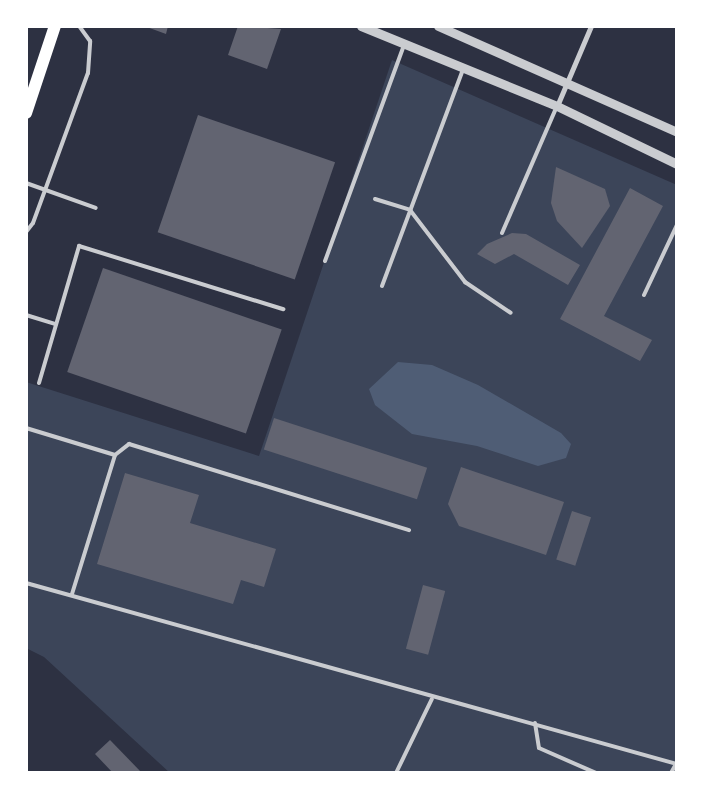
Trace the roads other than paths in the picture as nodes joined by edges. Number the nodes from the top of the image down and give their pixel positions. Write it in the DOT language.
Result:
graph roads {
  1 [pos="56,26"];
  2 [pos="79,26"];
  3 [pos="361,26"];
  4 [pos="438,26"];
  5 [pos="591,26"];
  6 [pos="404,44"];
  7 [pos="463,69"];
  8 [pos="569,81"];
  9 [pos="557,106"];
  10 [pos="26,113"];
  11 [pos="677,132"];
  12 [pos="677,164"];
  13 [pos="26,182"];
  14 [pos="47,189"];
  15 [pos="375,199"];
  16 [pos="96,208"];
  17 [pos="410,210"];
  18 [pos="677,225"];
  19 [pos="26,232"];
  20 [pos="502,233"];
  21 [pos="325,262"];
  22 [pos="382,286"];
  23 [pos="644,295"];
  24 [pos="283,309"];
  25 [pos="511,313"];
  26 [pos="26,315"];
  27 [pos="56,324"];
  28 [pos="40,383"];
  29 [pos="26,428"];
  30 [pos="116,455"];
  31 [pos="410,530"];
  32 [pos="26,582"];
  33 [pos="72,594"];
  34 [pos="432,699"];
  35 [pos="535,723"];
  36 [pos="676,764"];
  37 [pos="396,773"];
  38 [pos="596,773"];
  39 [pos="671,773"];
  1 -- 10 [label="main road"];
  2 -- 14 [label="lane"];
  3 -- 6 [label="street"];
  4 -- 8 [label="street"];
  5 -- 8 [label="street"];
  6 -- 7 [label="street"];
  6 -- 21 [label="lane"];
  7 -- 9 [label="street"];
  7 -- 17 [label="lane"];
  8 -- 9 [label="street"];
  8 -- 11 [label="street"];
  9 -- 12 [label="street"];
  9 -- 20 [label="lane"];
  13 -- 14 [label="lane"];
  14 -- 16 [label="lane"];
  14 -- 19 [label="lane"];
  15 -- 17 [label="lane"];
  17 -- 22 [label="lane"];
  17 -- 25 [label="lane"];
  18 -- 23 [label="lane"];
  24 -- 27 [label="lane"];
  26 -- 27 [label="lane"];
  27 -- 28 [label="lane"];
  29 -- 30 [label="lane"];
  30 -- 31 [label="lane"];
  30 -- 33 [label="lane"];
  32 -- 33 [label="lane"];
  33 -- 34 [label="lane"];
  34 -- 35 [label="lane"];
  34 -- 37 [label="lane"];
  35 -- 36 [label="lane"];
  35 -- 38 [label="lane"];
  36 -- 39 [label="lane"];
}
